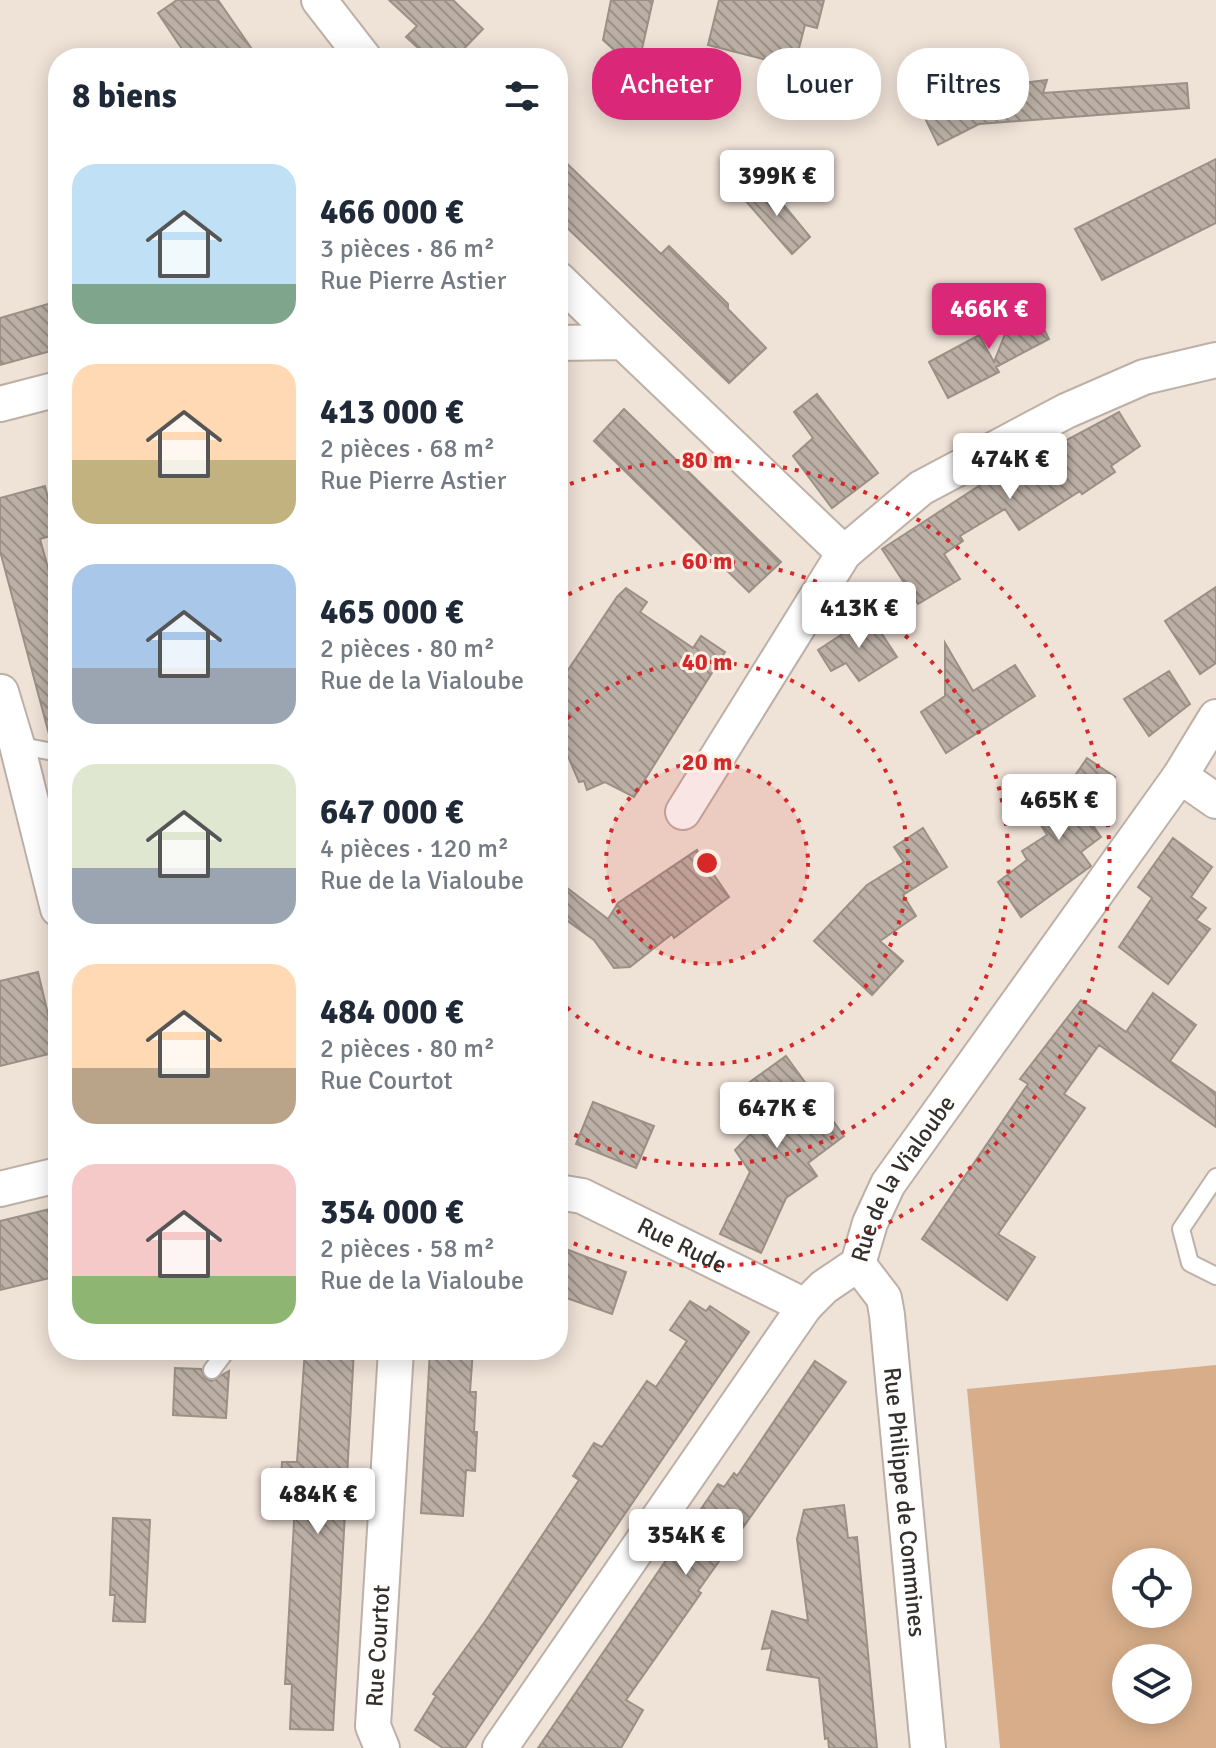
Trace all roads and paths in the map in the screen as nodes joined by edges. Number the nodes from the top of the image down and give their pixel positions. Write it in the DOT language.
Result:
graph roads {
  1 [pos="319,0"];
  2 [pos="356,48"];
  3 [pos="568,289"];
  4 [pos="623,342"];
  5 [pos="568,343"];
  6 [pos="1216,360"];
  7 [pos="48,392"];
  8 [pos="0,404"];
  9 [pos="844,553"];
  10 [pos="0,690"];
  11 [pos="1216,717"];
  12 [pos="17,745"];
  13 [pos="48,751"];
  14 [pos="1180,776"];
  15 [pos="1216,801"];
  16 [pos="683,812"];
  17 [pos="48,869"];
  18 [pos="48,1177"];
  19 [pos="1216,1177"];
  20 [pos="0,1189"];
  21 [pos="568,1194"];
  22 [pos="858,1264"];
  23 [pos="1216,1276"];
  24 [pos="805,1306"];
  25 [pos="220,1360"];
  26 [pos="395,1360"];
  27 [pos="212,1370"];
  28 [pos="382,1748"];
  29 [pos="500,1748"];
  30 [pos="928,1748"];
  1 -- 2 [label="street"];
  3 -- 4 [label="street"];
  4 -- 5 [label="street"];
  4 -- 9 [label="street"];
  6 -- 9 [label="street"];
  7 -- 8 [label="street"];
  9 -- 16 [label="street"];
  10 -- 12 [label="street"];
  11 -- 14 [label="street, Rue de la Vialoube"];
  12 -- 13 [label="lane"];
  12 -- 17 [label="street"];
  14 -- 15 [label="street"];
  14 -- 22 [label="street, Rue de la Vialoube"];
  18 -- 20 [label="street"];
  19 -- 23 [label="lane"];
  21 -- 24 [label="street, Rue Rude"];
  22 -- 24 [label="street, Rue de la Vialoube"];
  22 -- 30 [label="street, Rue Philippe de Commines"];
  24 -- 29 [label="street, Rue de la Vialoube"];
  25 -- 27 [label="lane"];
  26 -- 28 [label="street, Rue Courtot"];
}
